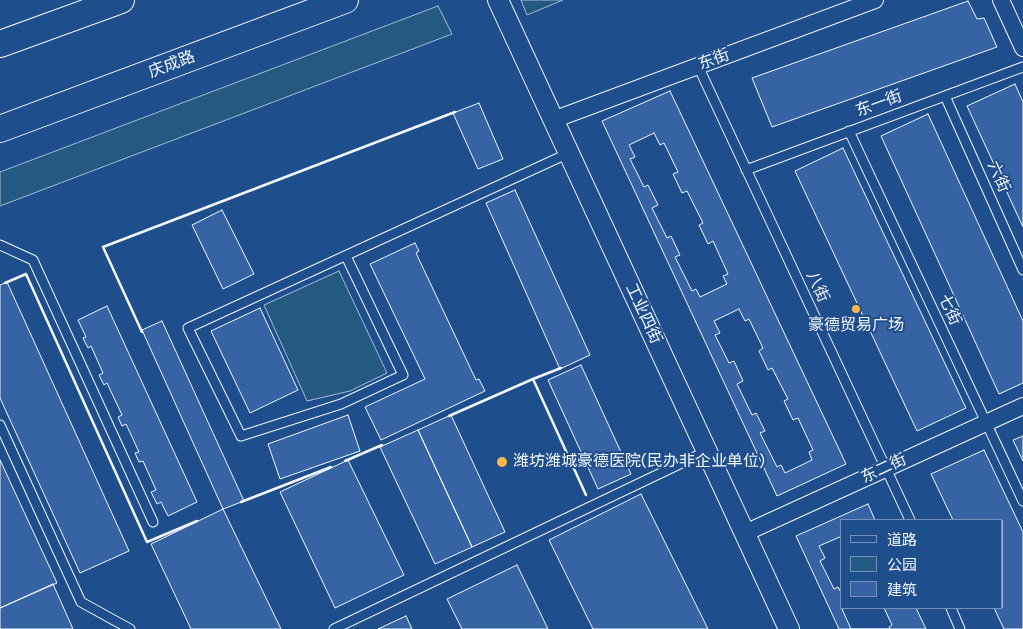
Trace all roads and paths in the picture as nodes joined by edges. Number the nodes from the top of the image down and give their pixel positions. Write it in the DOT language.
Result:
graph roads {
  1 [pos="121,0"];
  2 [pos="345,0"];
  3 [pos="498,0"];
  4 [pos="876,0"];
  5 [pos="1002,0"];
  6 [pos="0,44"];
  7 [pos="1023,48"];
  8 [pos="698,66"];
  9 [pos="1023,67"];
  10 [pos="945,96"];
  11 [pos="554,120"];
  12 [pos="0,129"];
  13 [pos="848,132"];
  14 [pos="569,153"];
  15 [pos="746,170"];
  16 [pos="0,246"];
  17 [pos="346,256"];
  18 [pos="1023,270"];
  19 [pos="1023,406"];
  20 [pos="986,423"];
  21 [pos="0,425"];
  22 [pos="707,451"];
  23 [pos="886,468"];
  24 [pos="1023,501"];
  25 [pos="910,519"];
  26 [pos="154,522"];
  27 [pos="745,533"];
  28 [pos="950,609"];
  29 [pos="130,629"];
  30 [pos="334,629"];
  31 [pos="789,629"];
  32 [pos="960,629"];
  1 -- 6 [label="main road"];
  2 -- 12 [label="main road, 庆成路"];
  3 -- 11 [label="street, 工业四街"];
  4 -- 8 [label="street, 东街"];
  5 -- 7 [label="street"];
  8 -- 11 [label="street, 东街"];
  8 -- 15 [label="lane, 八街"];
  9 -- 10 [label="lane, 东一街"];
  10 -- 13 [label="lane, 东一街"];
  10 -- 18 [label="lane, 六街"];
  11 -- 14 [label="street, 工业四街"];
  13 -- 15 [label="lane, 东一街"];
  13 -- 20 [label="lane, 七街"];
  14 -- 17 [label="lane"];
  14 -- 22 [label="street, 工业四街"];
  15 -- 23 [label="lane, 八街"];
  16 -- 26 [label="lane"];
  17 -- 17 [label="lane"];
  19 -- 20 [label="street, 东二街"];
  20 -- 23 [label="street, 东二街"];
  20 -- 24 [label="lane, 七街"];
  21 -- 29 [label="lane"];
  22 -- 27 [label="street, 工业四街"];
  22 -- 30 [label="lane"];
  23 -- 25 [label="lane, 八街"];
  23 -- 27 [label="street, 东二街"];
  27 -- 31 [label="street, 工业四街"];
  28 -- 32 [label="lane"];
}
